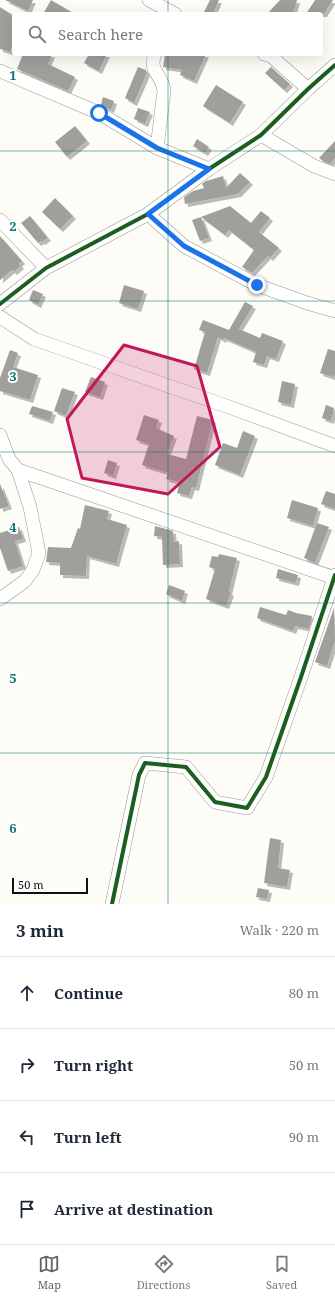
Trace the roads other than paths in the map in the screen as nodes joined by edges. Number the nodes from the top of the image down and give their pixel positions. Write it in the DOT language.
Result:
graph roads {
  1 [pos="149,0"];
  2 [pos="170,12"];
  3 [pos="154,56"];
  4 [pos="271,56"];
  5 [pos="335,65"];
  6 [pos="0,71"];
  7 [pos="308,89"];
  8 [pos="261,134"];
  9 [pos="157,148"];
  10 [pos="209,169"];
  11 [pos="335,174"];
  12 [pos="148,214"];
  13 [pos="0,220"];
  14 [pos="46,268"];
  15 [pos="0,304"];
  16 [pos="335,311"];
  17 [pos="0,317"];
  18 [pos="0,435"];
  19 [pos="335,446"];
  20 [pos="4,461"];
  21 [pos="18,470"];
  22 [pos="335,577"];
  23 [pos="0,599"];
  24 [pos="112,904"];
  1 -- 2 [label="street"];
  3 -- 9 [label="street"];
  4 -- 7 [label="street"];
  5 -- 7 [label="street"];
  6 -- 9 [label="street"];
  7 -- 8 [label="street"];
  8 -- 10 [label="street"];
  8 -- 11 [label="street"];
  9 -- 10 [label="street"];
  10 -- 12 [label="street"];
  12 -- 14 [label="street"];
  12 -- 16 [label="street"];
  13 -- 14 [label="street"];
  14 -- 15 [label="street"];
  17 -- 19 [label="street"];
  18 -- 20 [label="street"];
  20 -- 21 [label="street"];
  21 -- 22 [label="street"];
  21 -- 23 [label="street"];
  22 -- 24 [label="street"];
}
